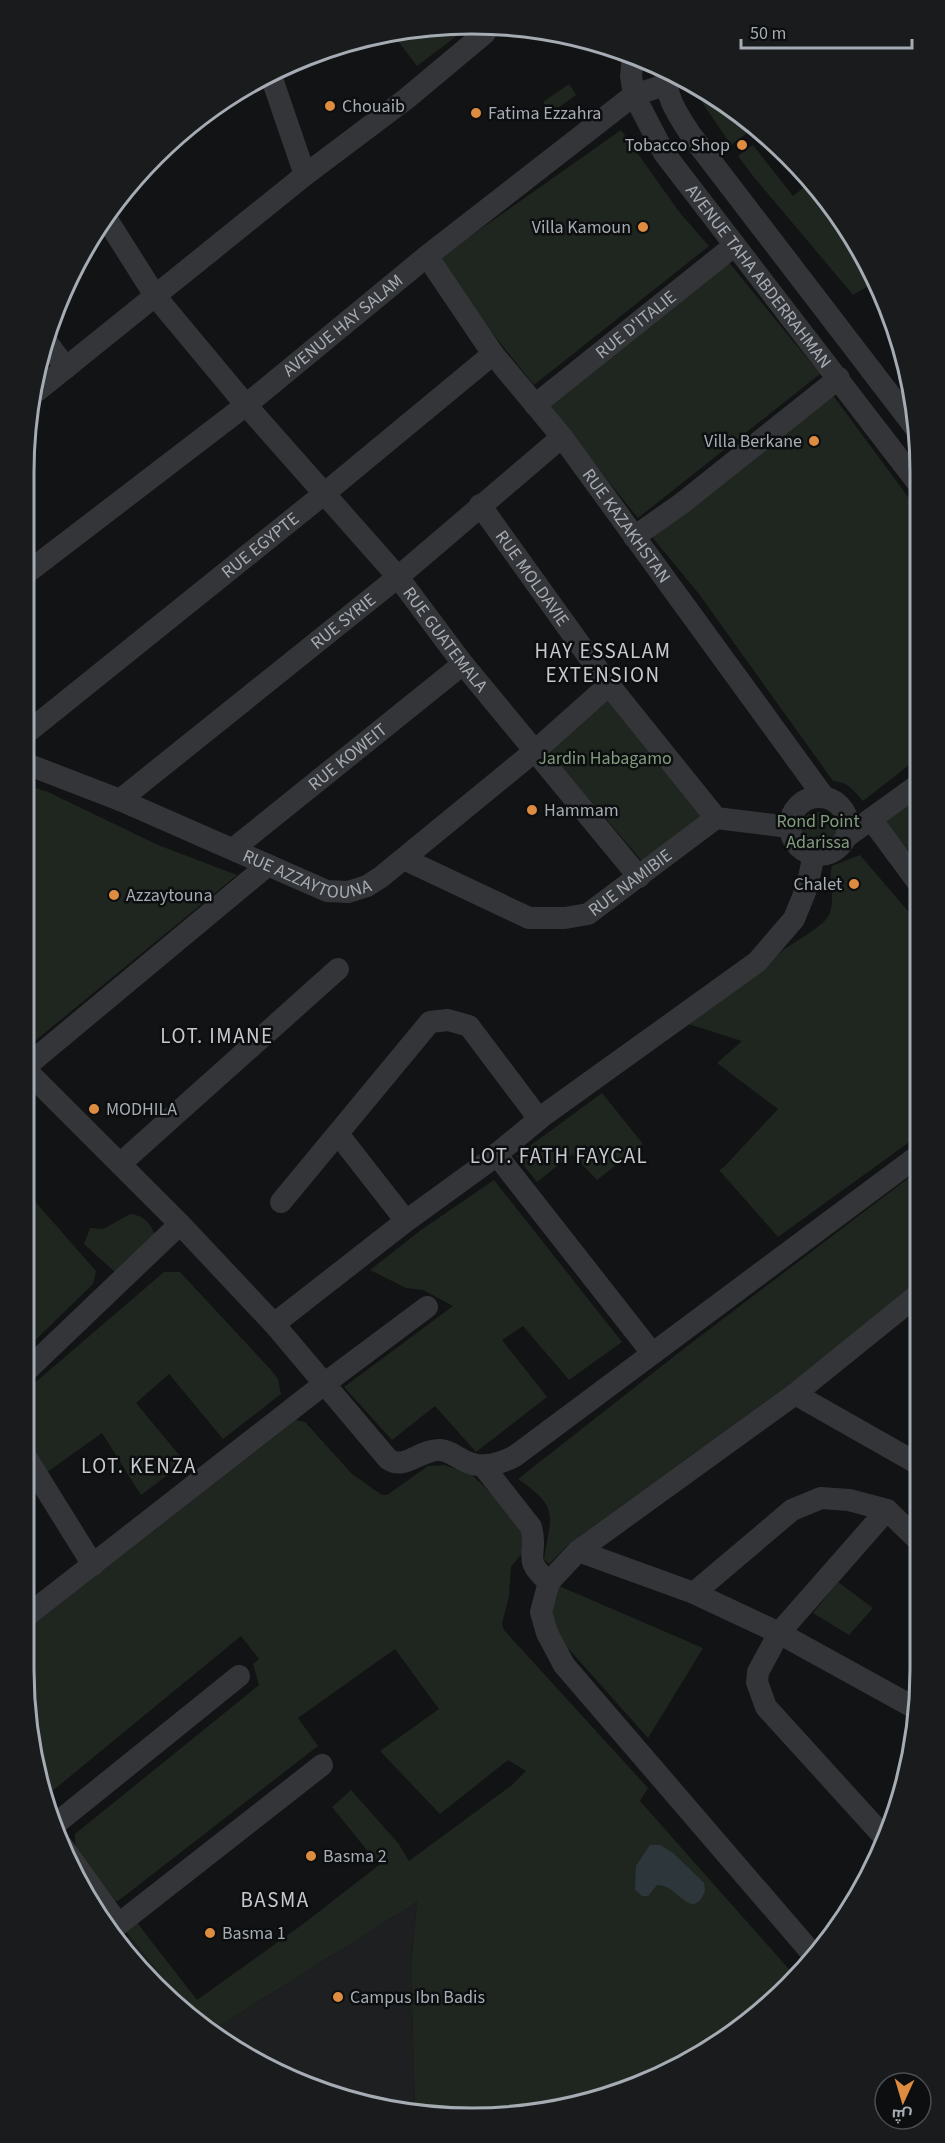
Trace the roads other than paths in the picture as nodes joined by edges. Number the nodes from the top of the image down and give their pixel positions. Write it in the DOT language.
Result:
graph roads {
  1 [pos="483,34"];
  2 [pos="632,65"];
  3 [pos="664,79"];
  4 [pos="667,80"];
  5 [pos="273,83"];
  6 [pos="634,95"];
  7 [pos="306,175"];
  8 [pos="111,225"];
  9 [pos="735,244"];
  10 [pos="427,256"];
  11 [pos="156,297"];
  12 [pos="52,349"];
  13 [pos="493,354"];
  14 [pos="66,368"];
  15 [pos="839,378"];
  16 [pos="43,386"];
  17 [pos="246,405"];
  18 [pos="535,405"];
  19 [pos="907,413"];
  20 [pos="909,430"];
  21 [pos="562,437"];
  22 [pos="887,443"];
  23 [pos="910,473"];
  24 [pos="325,493"];
  25 [pos="480,505"];
  26 [pos="634,537"];
  27 [pos="34,565"];
  28 [pos="398,577"];
  29 [pos="463,664"];
  30 [pos="609,685"];
  31 [pos="34,727"];
  32 [pos="536,750"];
  33 [pos="34,768"];
  34 [pos="910,792"];
  35 [pos="824,797"];
  36 [pos="120,800"];
  37 [pos="716,818"];
  38 [pos="871,819"];
  39 [pos="789,827"];
  40 [pos="846,837"];
  41 [pos="233,849"];
  42 [pos="814,854"];
  43 [pos="404,860"];
  44 [pos="268,865"];
  45 [pos="910,872"];
  46 [pos="639,877"];
  47 [pos="338,969"];
  48 [pos="34,1060"];
  49 [pos="34,1078"];
  50 [pos="539,1119"];
  51 [pos="338,1134"];
  52 [pos="496,1154"];
  53 [pos="910,1162"];
  54 [pos="120,1164"];
  55 [pos="281,1202"];
  56 [pos="406,1221"];
  57 [pos="180,1224"];
  58 [pos="910,1301"];
  59 [pos="427,1307"];
  60 [pos="274,1324"];
  61 [pos="652,1353"];
  62 [pos="34,1363"];
  63 [pos="324,1384"];
  64 [pos="795,1394"];
  65 [pos="910,1459"];
  66 [pos="483,1466"];
  67 [pos="34,1470"];
  68 [pos="887,1510"];
  69 [pos="910,1532"];
  70 [pos="578,1551"];
  71 [pos="93,1565"];
  72 [pos="549,1582"];
  73 [pos="694,1593"];
  74 [pos="34,1610"];
  75 [pos="779,1633"];
  76 [pos="239,1676"];
  77 [pos="909,1705"];
  78 [pos="322,1765"];
  79 [pos="61,1819"];
  80 [pos="879,1832"];
  81 [pos="117,1926"];
  82 [pos="809,1950"];
  1 -- 7 [label="street"];
  2 -- 6 [label="street, AVENUE TAHA ABDERRAHMAN"];
  3 -- 6 [label="street, AVENUE HAY SALAM"];
  4 -- 19 [label="street, AVENUE TAHA ABDERRAHMAN"];
  5 -- 7 [label="street"];
  6 -- 9 [label="street, AVENUE TAHA ABDERRAHMAN"];
  6 -- 10 [label="street, AVENUE HAY SALAM"];
  7 -- 11 [label="street"];
  8 -- 11 [label="street, RUE GUATEMALA"];
  9 -- 15 [label="street, AVENUE TAHA ABDERRAHMAN"];
  9 -- 18 [label="street, RUE D'ITALIE"];
  10 -- 13 [label="street, RUE KAZAKHSTAN"];
  10 -- 17 [label="street, AVENUE HAY SALAM"];
  11 -- 14 [label="street"];
  11 -- 17 [label="street, RUE GUATEMALA"];
  12 -- 14 [label="street"];
  13 -- 18 [label="street, RUE KAZAKHSTAN"];
  13 -- 24 [label="street, RUE EGYPTE"];
  14 -- 16 [label="street"];
  15 -- 22 [label="street, AVENUE TAHA ABDERRAHMAN"];
  15 -- 26 [label="street"];
  17 -- 24 [label="street, RUE GUATEMALA"];
  17 -- 27 [label="street, AVENUE HAY SALAM"];
  18 -- 21 [label="street, RUE KAZAKHSTAN"];
  20 -- 22 [label="street"];
  21 -- 25 [label="street, RUE SYRIE"];
  21 -- 26 [label="street, RUE KAZAKHSTAN"];
  22 -- 23 [label="street, AVENUE TAHA ABDERRAHMAN"];
  24 -- 28 [label="street, RUE GUATEMALA"];
  24 -- 31 [label="street, RUE EGYPTE"];
  25 -- 28 [label="street, RUE SYRIE"];
  25 -- 30 [label="street, RUE MOLDAVIE"];
  26 -- 35 [label="street, RUE KAZAKHSTAN"];
  28 -- 29 [label="street, RUE GUATEMALA"];
  28 -- 36 [label="street, RUE SYRIE"];
  29 -- 32 [label="street, RUE GUATEMALA"];
  29 -- 41 [label="street, RUE KOWEIT"];
  30 -- 32 [label="street, RUE AZZAYTOUNA"];
  30 -- 37 [label="street, RUE MOLDAVIE"];
  32 -- 43 [label="street, RUE AZZAYTOUNA"];
  32 -- 46 [label="street, RUE GUATEMALA"];
  33 -- 36 [label="street, RUE AZZAYTOUNA"];
  34 -- 38 [label="street"];
  35 -- 39 [label="street"];
  35 -- 40 [label="street"];
  36 -- 41 [label="street, RUE AZZAYTOUNA"];
  37 -- 39 [label="street"];
  37 -- 46 [label="street, RUE NAMIBIE"];
  38 -- 40 [label="street"];
  38 -- 45 [label="street"];
  39 -- 42 [label="street"];
  40 -- 42 [label="street"];
  41 -- 44 [label="street, RUE AZZAYTOUNA"];
  42 -- 50 [label="street"];
  43 -- 44 [label="street, RUE AZZAYTOUNA"];
  43 -- 46 [label="street, RUE NAMIBIE"];
  44 -- 48 [label="street"];
  47 -- 54 [label="street"];
  49 -- 54 [label="street"];
  50 -- 51 [label="street"];
  50 -- 52 [label="street"];
  51 -- 55 [label="street"];
  51 -- 56 [label="street"];
  52 -- 56 [label="street"];
  52 -- 61 [label="street"];
  53 -- 61 [label="street"];
  54 -- 57 [label="street"];
  56 -- 60 [label="street"];
  57 -- 60 [label="street"];
  57 -- 62 [label="street"];
  58 -- 64 [label="street"];
  59 -- 63 [label="street"];
  60 -- 63 [label="street"];
  61 -- 66 [label="street"];
  63 -- 66 [label="street"];
  63 -- 71 [label="street"];
  64 -- 65 [label="street"];
  64 -- 70 [label="street"];
  66 -- 72 [label="street"];
  67 -- 71 [label="street"];
  68 -- 69 [label="street"];
  68 -- 73 [label="street"];
  68 -- 75 [label="street"];
  70 -- 72 [label="street"];
  70 -- 73 [label="street"];
  71 -- 74 [label="street"];
  72 -- 82 [label="street"];
  73 -- 75 [label="street"];
  75 -- 77 [label="street"];
  75 -- 80 [label="street"];
  76 -- 79 [label="street"];
  78 -- 81 [label="street"];
}
